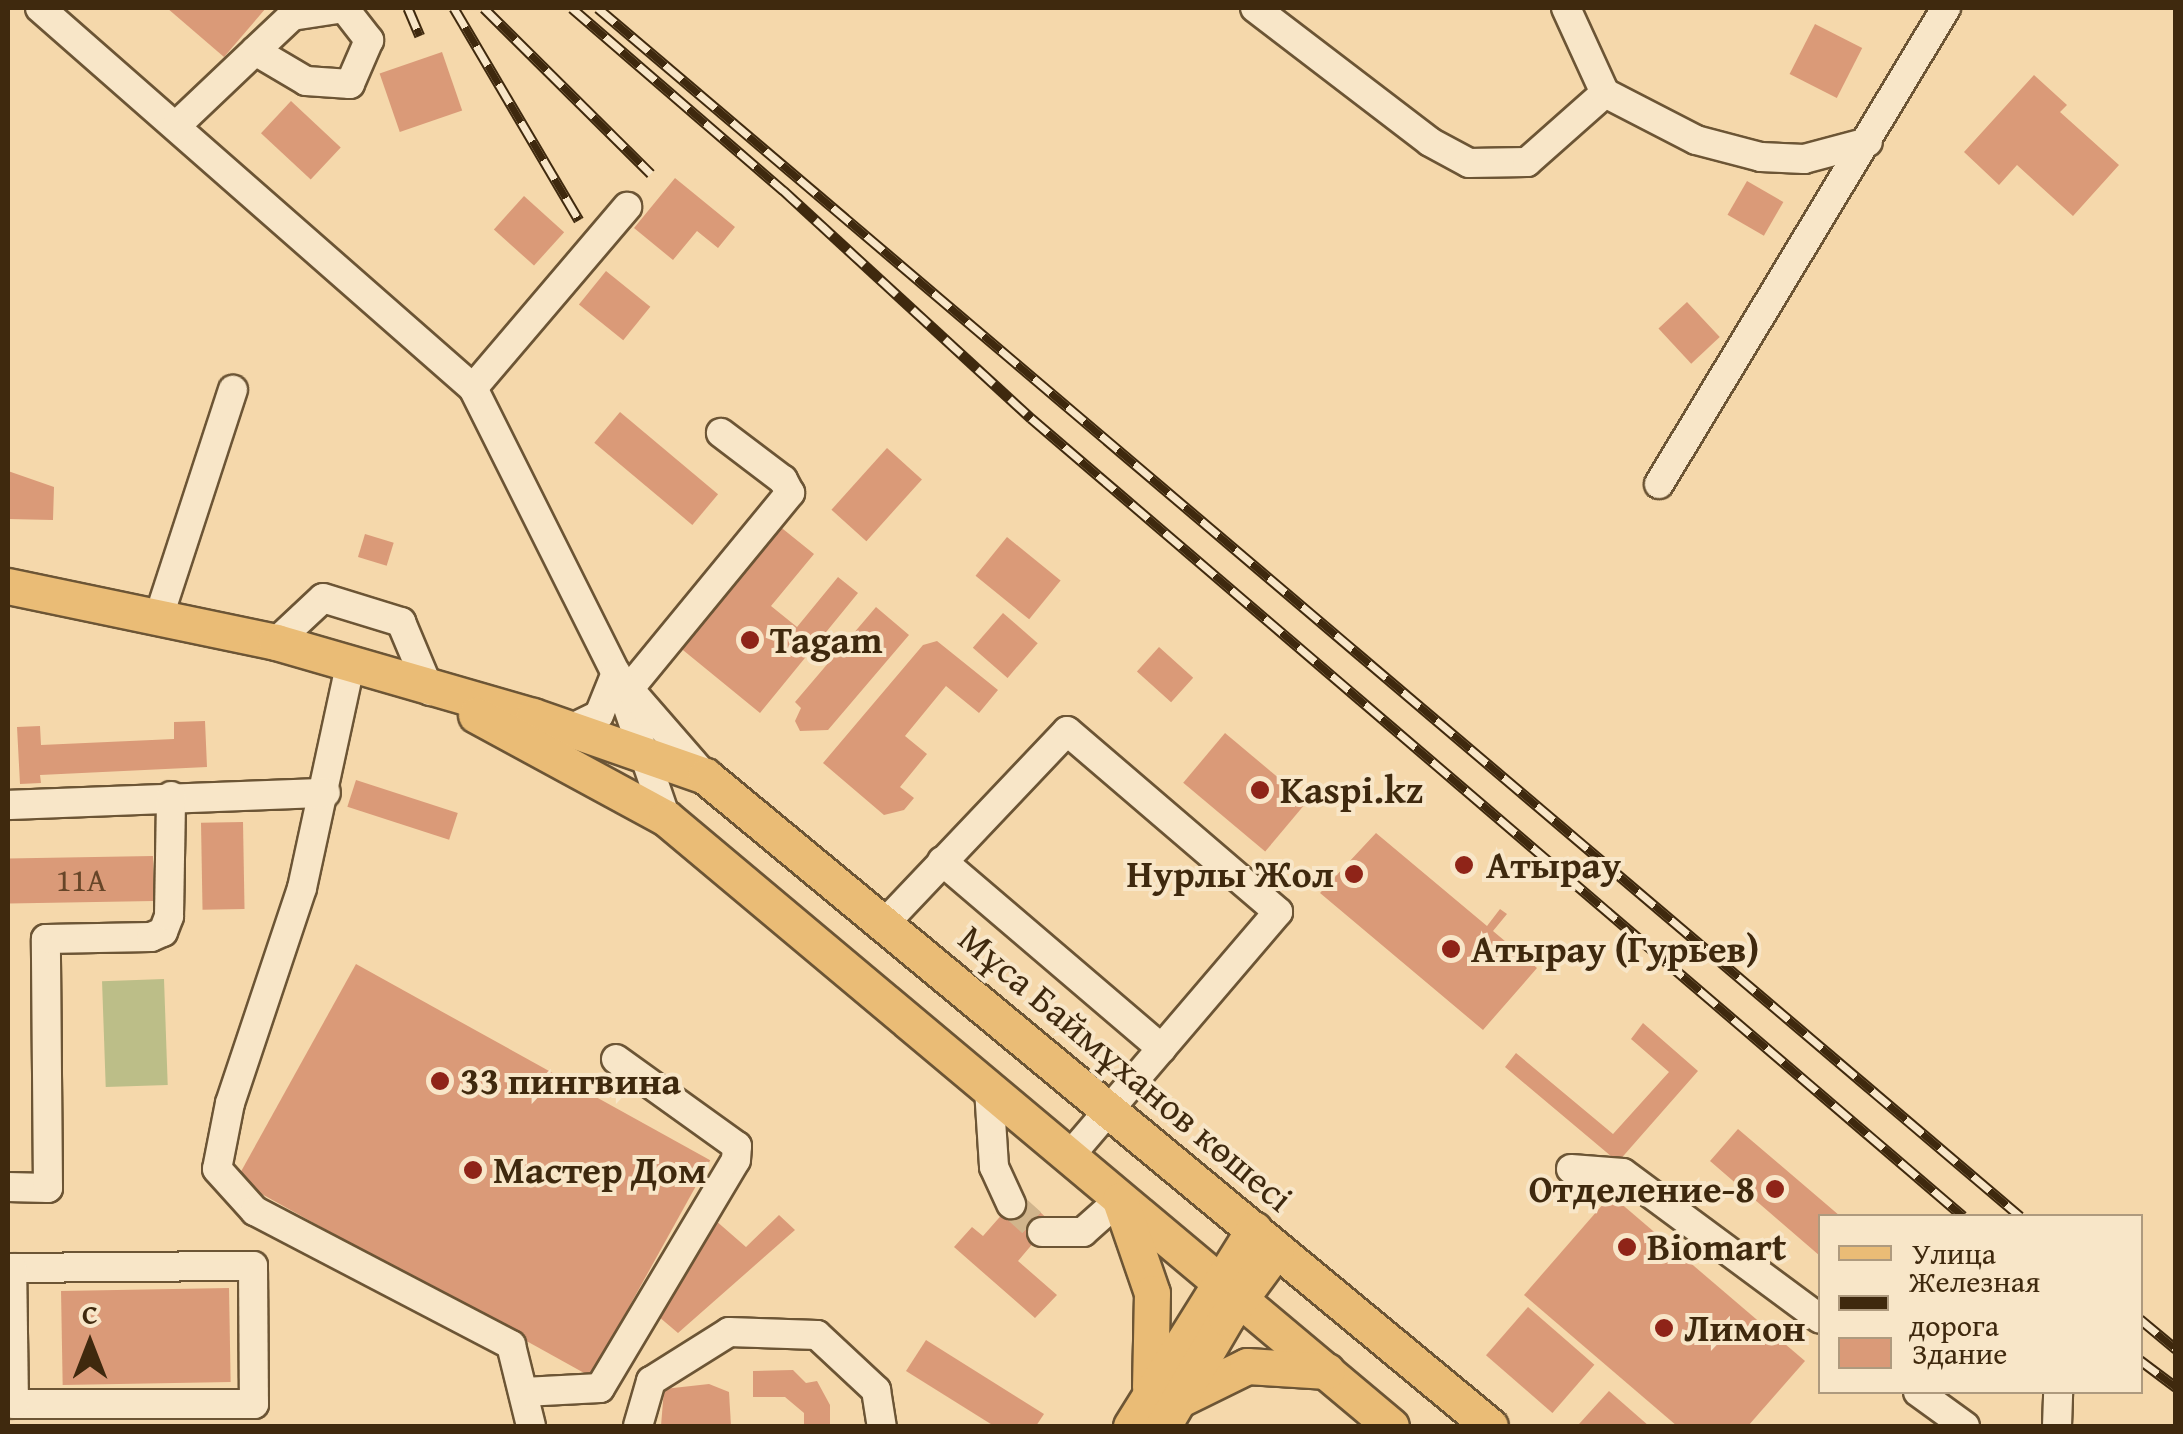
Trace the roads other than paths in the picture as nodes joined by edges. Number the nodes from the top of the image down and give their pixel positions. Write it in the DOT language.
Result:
graph roads {
  1 [pos="40,8"];
  2 [pos="1254,8"];
  3 [pos="1566,8"];
  4 [pos="1946,8"];
  5 [pos="255,51"];
  6 [pos="1605,93"];
  7 [pos="178,125"];
  8 [pos="1868,142"];
  9 [pos="627,207"];
  10 [pos="473,388"];
  11 [pos="234,390"];
  12 [pos="721,433"];
  13 [pos="1659,484"];
  14 [pos="8,586"];
  15 [pos="159,616"];
  16 [pos="276,642"];
  17 [pos="350,666"];
  18 [pos="623,681"];
  19 [pos="430,691"];
  20 [pos="570,729"];
  21 [pos="643,754"];
  22 [pos="705,776"];
  23 [pos="326,793"];
  24 [pos="171,796"];
  25 [pos="8,805"];
  26 [pos="666,818"];
  27 [pos="942,860"];
  28 [pos="886,922"];
  29 [pos="1162,1049"];
  30 [pos="616,1059"];
  31 [pos="988,1088"];
  32 [pos="1111,1109"];
  33 [pos="1069,1157"];
  34 [pos="1571,1169"];
  35 [pos="8,1187"];
  36 [pos="1119,1200"];
  37 [pos="1011,1204"];
  38 [pos="1042,1232"];
  39 [pos="1265,1240"];
  40 [pos="10,1268"];
  41 [pos="1230,1289"];
  42 [pos="1818,1318"];
  43 [pos="1326,1371"];
  44 [pos="524,1392"];
  45 [pos="1921,1394"];
  46 [pos="2058,1394"];
  47 [pos="1163,1407"];
  48 [pos="531,1426"];
  49 [pos="638,1426"];
  50 [pos="882,1426"];
  51 [pos="1132,1426"];
  52 [pos="1391,1426"];
  53 [pos="1490,1426"];
  54 [pos="1965,1426"];
  55 [pos="2056,1426"];
  1 -- 7 [label="street"];
  2 -- 6 [label="street"];
  3 -- 6 [label="street"];
  4 -- 8 [label="street"];
  5 -- 7 [label="street"];
  6 -- 8 [label="street"];
  7 -- 10 [label="street"];
  8 -- 13 [label="street"];
  9 -- 10 [label="street"];
  10 -- 18 [label="street"];
  11 -- 15 [label="street"];
  12 -- 18 [label="street"];
  14 -- 15 [label="main road"];
  15 -- 16 [label="main road"];
  16 -- 17 [label="main road"];
  16 -- 19 [label="street"];
  17 -- 19 [label="main road"];
  17 -- 23 [label="street"];
  18 -- 20 [label="street"];
  18 -- 21 [label="street"];
  18 -- 22 [label="street"];
  19 -- 20 [label="main road, Мұса Баймұханов көшесі"];
  19 -- 26 [label="main road"];
  20 -- 21 [label="main road, Мұса Баймұханов көшесі"];
  21 -- 22 [label="main road, Мұса Баймұханов көшесі"];
  21 -- 26 [label="street"];
  22 -- 28 [label="main road, Мұса Баймұханов көшесі"];
  23 -- 24 [label="street"];
  23 -- 44 [label="street"];
  24 -- 25 [label="street"];
  24 -- 35 [label="street"];
  26 -- 31 [label="main road"];
  27 -- 28 [label="street"];
  27 -- 29 [label="street"];
  27 -- 29 [label="street"];
  28 -- 32 [label="main road, Мұса Баймұханов көшесі"];
  29 -- 32 [label="street"];
  30 -- 44 [label="street"];
  31 -- 33 [label="main road"];
  31 -- 37 [label="street"];
  32 -- 33 [label="street"];
  32 -- 39 [label="main road, Мұса Баймұханов көшесі"];
  33 -- 36 [label="main road"];
  34 -- 42 [label="street"];
  36 -- 38 [label="street"];
  36 -- 41 [label="main road"];
  36 -- 47 [label="main road"];
  39 -- 41 [label="main road"];
  39 -- 53 [label="main road, Мұса Баймұханов көшесі"];
  40 -- 40 [label="street"];
  41 -- 43 [label="main road"];
  41 -- 47 [label="main road"];
  43 -- 47 [label="main road"];
  43 -- 52 [label="main road"];
  44 -- 48 [label="street"];
  45 -- 54 [label="street"];
  46 -- 55 [label="street"];
  47 -- 51 [label="main road"];
  49 -- 50 [label="street"];
}
